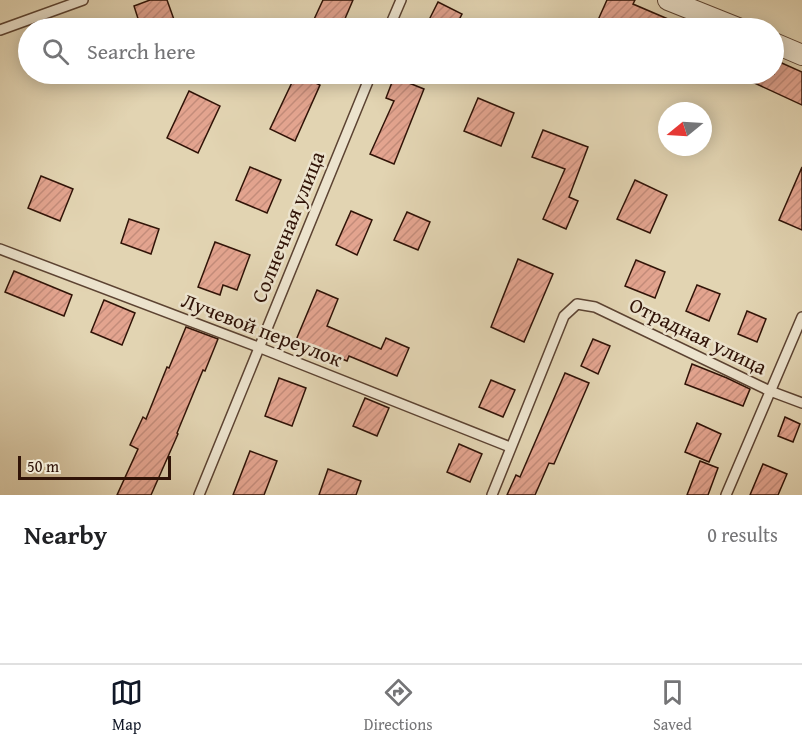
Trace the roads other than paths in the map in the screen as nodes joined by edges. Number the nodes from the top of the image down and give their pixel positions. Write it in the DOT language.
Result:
graph roads {
  1 [pos="83,0"];
  2 [pos="401,0"];
  3 [pos="668,0"];
  4 [pos="33,18"];
  5 [pos="393,18"];
  6 [pos="713,18"];
  7 [pos="18,23"];
  8 [pos="0,30"];
  9 [pos="784,47"];
  10 [pos="802,55"];
  11 [pos="367,84"];
  12 [pos="0,249"];
  13 [pos="802,317"];
  14 [pos="258,347"];
  15 [pos="770,391"];
  16 [pos="802,403"];
  17 [pos="510,447"];
  18 [pos="199,495"];
  19 [pos="492,495"];
  20 [pos="726,495"];
  1 -- 4 [label="lane"];
  2 -- 5 [label="lane"];
  3 -- 6 [label="street"];
  7 -- 8 [label="lane"];
  9 -- 10 [label="street"];
  11 -- 14 [label="lane, Солнечная улица"];
  12 -- 14 [label="lane, Лучевой переулок"];
  13 -- 15 [label="lane"];
  14 -- 17 [label="lane, Лучевой переулок"];
  14 -- 18 [label="lane, Солнечная улица"];
  15 -- 16 [label="lane, Отрадная улица"];
  15 -- 17 [label="lane, Отрадная улица"];
  15 -- 20 [label="lane"];
  17 -- 19 [label="lane"];
}
